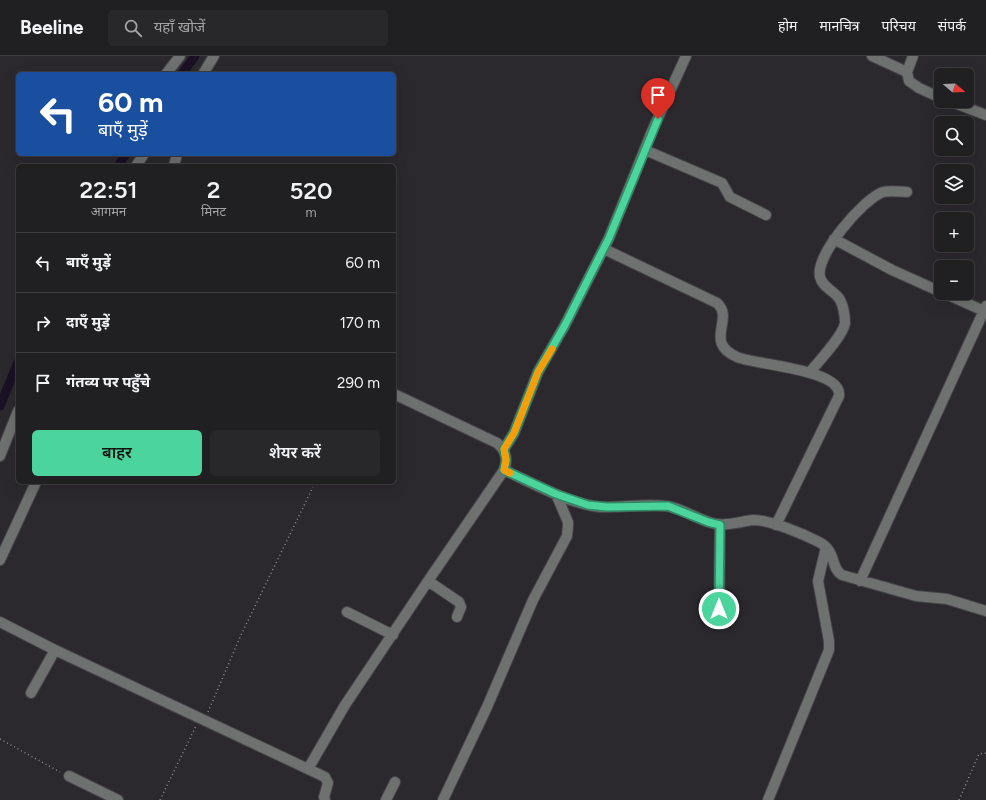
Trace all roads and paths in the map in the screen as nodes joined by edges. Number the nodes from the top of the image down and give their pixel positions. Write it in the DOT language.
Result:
graph roads {
  1 [pos="180,56"];
  2 [pos="214,56"];
  3 [pos="686,56"];
  4 [pos="872,56"];
  5 [pos="913,56"];
  6 [pos="168,72"];
  7 [pos="204,72"];
  8 [pos="907,72"];
  9 [pos="934,95"];
  10 [pos="968,108"];
  11 [pos="986,115"];
  12 [pos="645,150"];
  13 [pos="907,192"];
  14 [pos="766,215"];
  15 [pos="834,239"];
  16 [pos="604,249"];
  17 [pos="934,289"];
  18 [pos="963,300"];
  19 [pos="985,308"];
  20 [pos="810,372"];
  21 [pos="396,395"];
  22 [pos="16,416"];
  23 [pos="504,449"];
  24 [pos="0,456"];
  25 [pos="504,470"];
  26 [pos="35,484"];
  27 [pos="312,487"];
  28 [pos="556,494"];
  29 [pos="720,525"];
  30 [pos="776,525"];
  31 [pos="826,547"];
  32 [pos="0,560"];
  33 [pos="428,581"];
  34 [pos="860,581"];
  35 [pos="719,609"];
  36 [pos="986,611"];
  37 [pos="347,612"];
  38 [pos="457,617"];
  39 [pos="0,622"];
  40 [pos="393,635"];
  41 [pos="55,650"];
  42 [pos="31,693"];
  43 [pos="202,720"];
  44 [pos="0,739"];
  45 [pos="986,753"];
  46 [pos="308,769"];
  47 [pos="69,776"];
  48 [pos="395,782"];
  49 [pos="118,800"];
  50 [pos="160,800"];
  51 [pos="325,800"];
  52 [pos="386,800"];
  53 [pos="442,800"];
  54 [pos="768,800"];
  55 [pos="959,800"];
  1 -- 6 [label="street"];
  2 -- 7 [label="street"];
  3 -- 12 [label="street"];
  4 -- 8 [label="street"];
  5 -- 8 [label="street"];
  8 -- 9 [label="street"];
  10 -- 11 [label="street"];
  12 -- 14 [label="street"];
  12 -- 16 [label="street"];
  13 -- 15 [label="street"];
  15 -- 17 [label="street"];
  15 -- 20 [label="street"];
  16 -- 20 [label="street"];
  16 -- 23 [label="street"];
  18 -- 19 [label="street"];
  19 -- 34 [label="street"];
  20 -- 30 [label="street"];
  21 -- 23 [label="street"];
  22 -- 24 [label="street"];
  23 -- 25 [label="street"];
  25 -- 28 [label="street"];
  25 -- 33 [label="street"];
  26 -- 32 [label="street"];
  27 -- 43 [label="path"];
  28 -- 29 [label="street"];
  28 -- 53 [label="street"];
  29 -- 30 [label="street"];
  29 -- 35 [label="street"];
  30 -- 31 [label="street"];
  31 -- 34 [label="street"];
  31 -- 54 [label="street"];
  33 -- 38 [label="street"];
  33 -- 40 [label="street"];
  34 -- 36 [label="street"];
  37 -- 40 [label="street"];
  39 -- 41 [label="street"];
  40 -- 46 [label="street"];
  41 -- 42 [label="street"];
  41 -- 43 [label="street"];
  43 -- 46 [label="street"];
  43 -- 50 [label="path"];
  44 -- 47 [label="path"];
  45 -- 55 [label="path"];
  46 -- 51 [label="street"];
  47 -- 49 [label="street"];
  48 -- 52 [label="street"];
}
